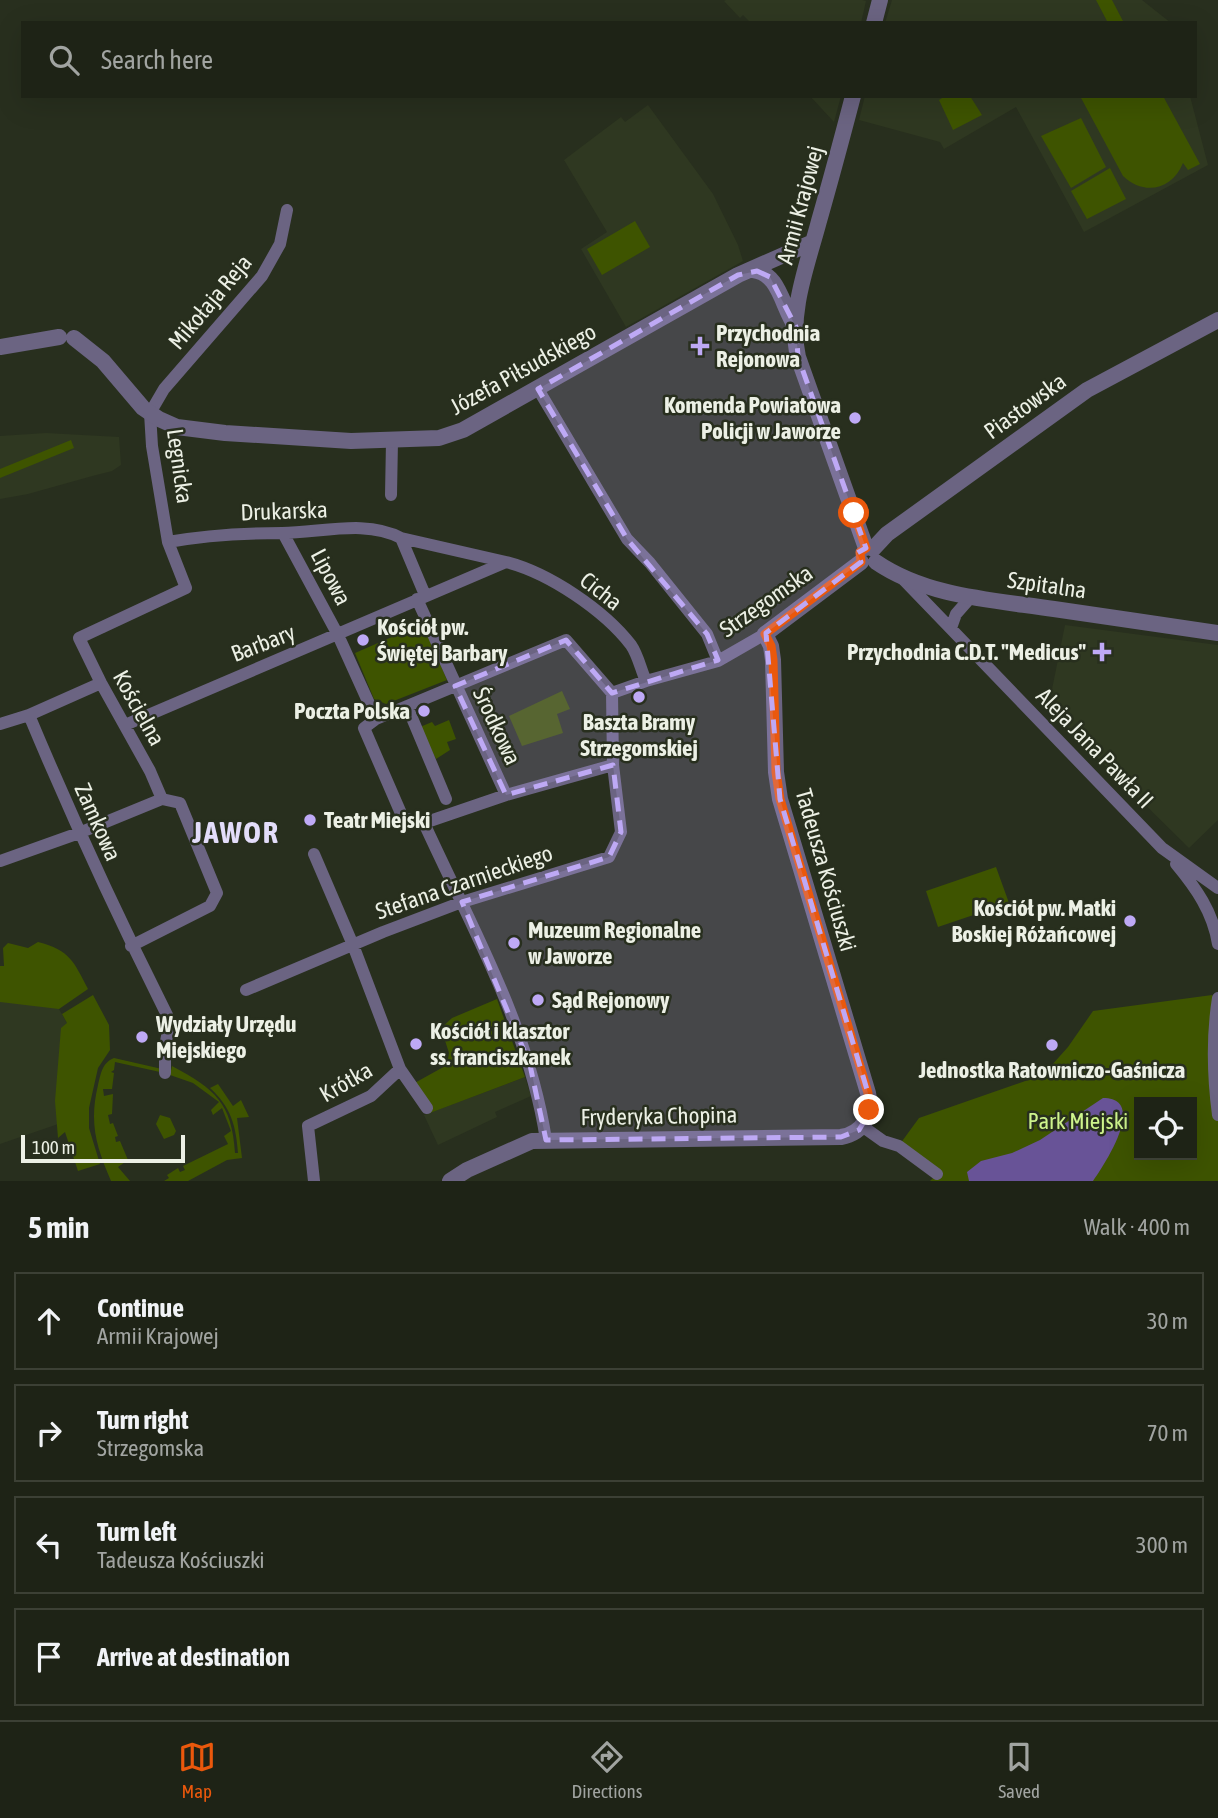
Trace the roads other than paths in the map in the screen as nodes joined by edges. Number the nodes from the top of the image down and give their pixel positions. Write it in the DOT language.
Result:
graph roads {
  1 [pos="880,0"];
  2 [pos="875,21"];
  3 [pos="852,98"];
  4 [pos="287,210"];
  5 [pos="813,242"];
  6 [pos="753,270"];
  7 [pos="1218,320"];
  8 [pos="796,327"];
  9 [pos="0,347"];
  10 [pos="538,389"];
  11 [pos="150,413"];
  12 [pos="392,441"];
  13 [pos="391,495"];
  14 [pos="283,533"];
  15 [pos="401,538"];
  16 [pos="168,542"];
  17 [pos="872,551"];
  18 [pos="506,562"];
  19 [pos="903,578"];
  20 [pos="421,597"];
  21 [pos="971,597"];
  22 [pos="951,628"];
  23 [pos="1218,633"];
  24 [pos="765,634"];
  25 [pos="338,635"];
  26 [pos="79,638"];
  27 [pos="718,660"];
  28 [pos="646,681"];
  29 [pos="101,683"];
  30 [pos="456,686"];
  31 [pos="612,693"];
  32 [pos="407,706"];
  33 [pos="29,715"];
  34 [pos="376,719"];
  35 [pos="0,724"];
  36 [pos="125,725"];
  37 [pos="613,765"];
  38 [pos="506,795"];
  39 [pos="162,799"];
  40 [pos="446,799"];
  41 [pos="424,823"];
  42 [pos="79,833"];
  43 [pos="1162,848"];
  44 [pos="314,854"];
  45 [pos="0,861"];
  46 [pos="1218,888"];
  47 [pos="462,902"];
  48 [pos="1218,943"];
  49 [pos="353,945"];
  50 [pos="131,946"];
  51 [pos="246,990"];
  52 [pos="1218,998"];
  53 [pos="400,1069"];
  54 [pos="165,1073"];
  55 [pos="427,1108"];
  56 [pos="1218,1115"];
  57 [pos="865,1121"];
  58 [pos="546,1140"];
  59 [pos="937,1174"];
  60 [pos="314,1181"];
  61 [pos="450,1181"];
  1 -- 2 [label="street"];
  3 -- 5 [label="street, Armii Krajowej"];
  4 -- 11 [label="street, Mikołaja Reja"];
  5 -- 6 [label="street, Józefa Piłsudskiego"];
  5 -- 8 [label="street, Armii Krajowej"];
  6 -- 8 [label="street, Armii Krajowej"];
  6 -- 10 [label="street, Józefa Piłsudskiego"];
  7 -- 17 [label="street, Piastowska"];
  8 -- 17 [label="street, Armii Krajowej"];
  9 -- 11 [label="street, Legnicka"];
  10 -- 12 [label="street, Józefa Piłsudskiego"];
  10 -- 27 [label="street"];
  11 -- 12 [label="street, Józefa Piłsudskiego"];
  11 -- 16 [label="street, Legnicka"];
  12 -- 13 [label="street"];
  14 -- 15 [label="street, Drukarska"];
  14 -- 16 [label="street, Drukarska"];
  14 -- 25 [label="street, Lipowa"];
  15 -- 18 [label="street, Drukarska"];
  15 -- 20 [label="street, Środkowa"];
  16 -- 26 [label="street, Legnicka"];
  17 -- 19 [label="street, Szpitalna"];
  17 -- 24 [label="street, Strzegomska"];
  18 -- 20 [label="street, Barbary"];
  18 -- 28 [label="street, Cicha"];
  19 -- 21 [label="street, Szpitalna"];
  19 -- 22 [label="street, Aleja Jana Pawła II"];
  20 -- 25 [label="street, Barbary"];
  20 -- 30 [label="street, Środkowa"];
  21 -- 22 [label="street"];
  21 -- 23 [label="street, Szpitalna"];
  22 -- 43 [label="street, Aleja Jana Pawła II"];
  24 -- 27 [label="street, Strzegomska"];
  24 -- 57 [label="street, Tadeusza Kościuszki"];
  25 -- 34 [label="street, Lipowa"];
  25 -- 36 [label="street, Barbary"];
  26 -- 29 [label="street, Kościelna"];
  27 -- 28 [label="street, Strzegomska"];
  28 -- 31 [label="street, Strzegomska"];
  29 -- 33 [label="street"];
  29 -- 36 [label="street, Kościelna"];
  30 -- 31 [label="street"];
  30 -- 32 [label="street"];
  30 -- 38 [label="street, Środkowa"];
  31 -- 37 [label="street, Stefana Czarnieckiego"];
  32 -- 34 [label="street"];
  32 -- 40 [label="street"];
  33 -- 35 [label="street"];
  33 -- 42 [label="street, Zamkowa"];
  34 -- 41 [label="street"];
  36 -- 39 [label="street, Kościelna"];
  37 -- 38 [label="street"];
  37 -- 47 [label="street, Stefana Czarnieckiego"];
  38 -- 41 [label="street"];
  39 -- 42 [label="street"];
  39 -- 50 [label="street"];
  41 -- 47 [label="street"];
  42 -- 45 [label="street"];
  42 -- 50 [label="street, Zamkowa"];
  43 -- 46 [label="street, Aleja Jana Pawła II"];
  43 -- 48 [label="street"];
  44 -- 49 [label="street"];
  47 -- 49 [label="street, Stefana Czarnieckiego"];
  47 -- 58 [label="street"];
  49 -- 51 [label="street, Stefana Czarnieckiego"];
  49 -- 53 [label="street"];
  50 -- 54 [label="street, Zamkowa"];
  52 -- 56 [label="street"];
  53 -- 55 [label="street"];
  53 -- 60 [label="street, Krótka"];
  57 -- 58 [label="street, Fryderyka Chopina"];
  57 -- 59 [label="street"];
  58 -- 61 [label="street, Fryderyka Chopina"];
}
